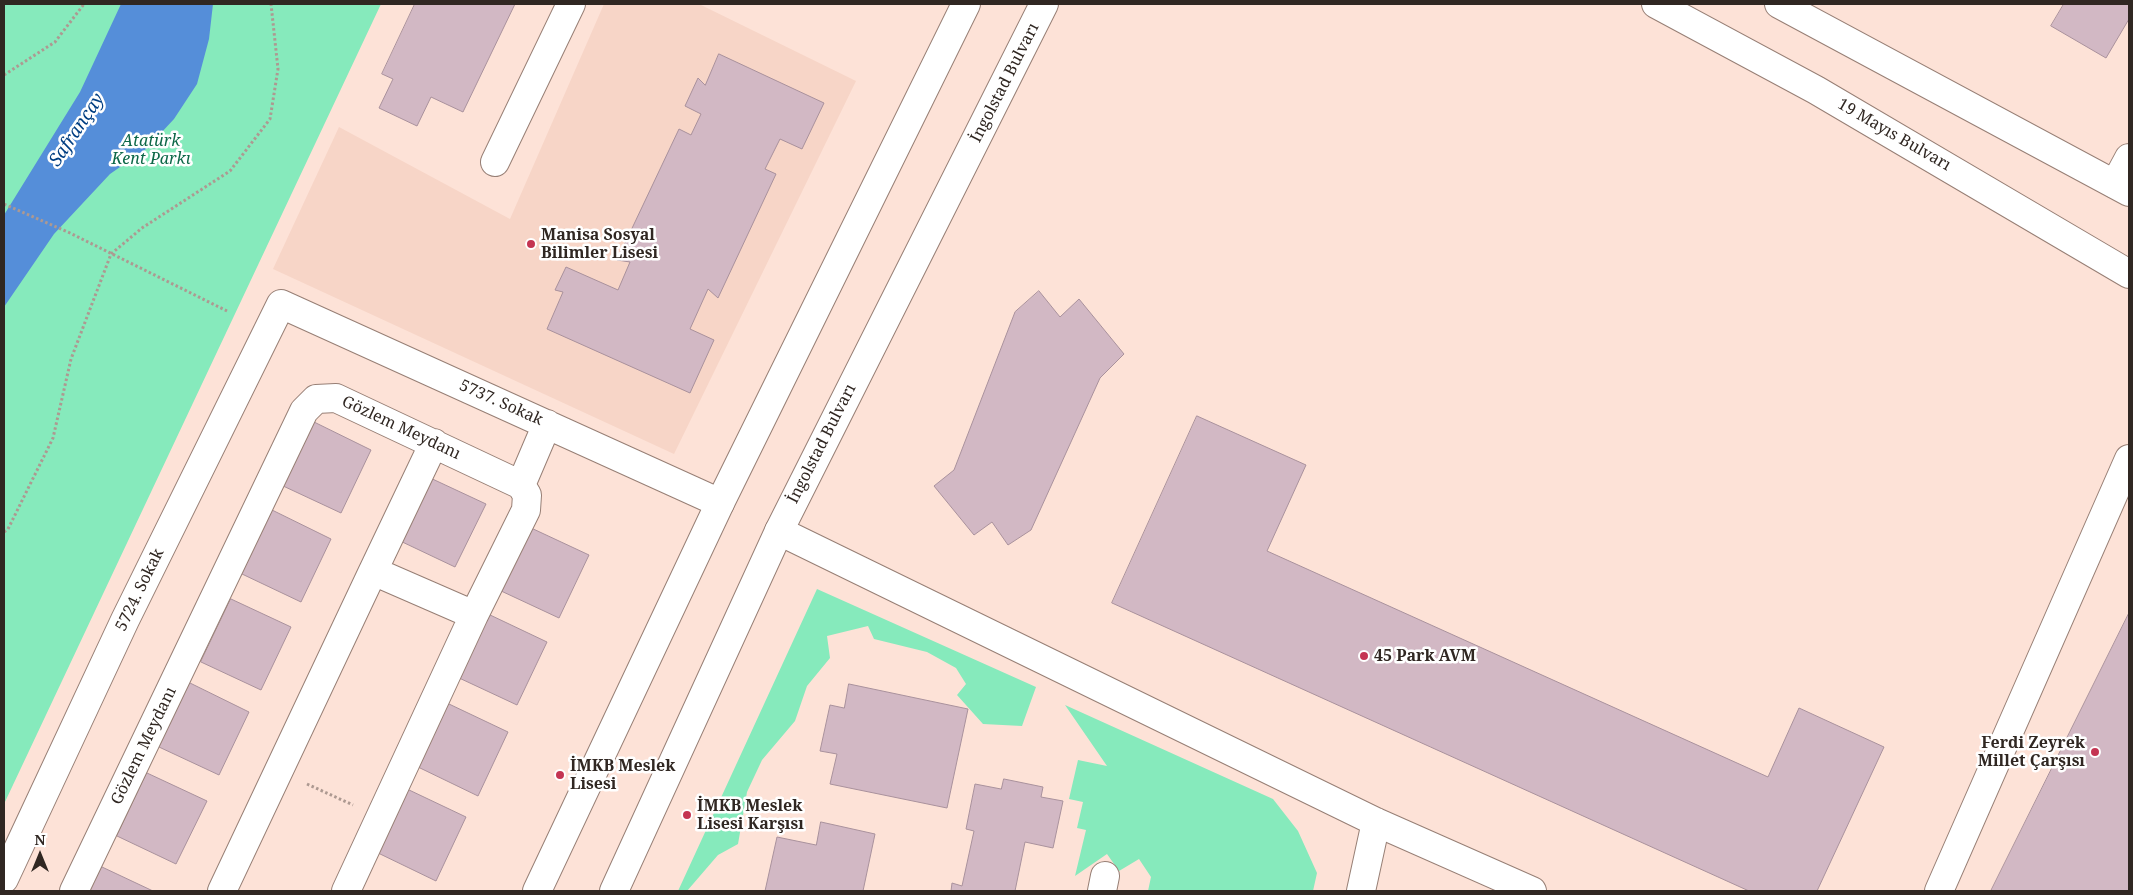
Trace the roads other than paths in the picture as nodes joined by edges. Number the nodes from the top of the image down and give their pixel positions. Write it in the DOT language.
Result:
graph roads {
  1 [pos="571,4"];
  2 [pos="966,4"];
  3 [pos="1044,4"];
  4 [pos="1656,4"];
  5 [pos="1779,4"];
  6 [pos="2129,158"];
  7 [pos="495,162"];
  8 [pos="2122,188"];
  9 [pos="2129,274"];
  10 [pos="281,304"];
  11 [pos="547,424"];
  12 [pos="434,443"];
  13 [pos="2129,458"];
  14 [pos="521,485"];
  15 [pos="720,503"];
  16 [pos="779,531"];
  17 [pos="373,571"];
  18 [pos="474,615"];
  19 [pos="1376,822"];
  20 [pos="4,879"];
  21 [pos="74,891"];
  22 [pos="222,891"];
  23 [pos="346,891"];
  24 [pos="537,891"];
  25 [pos="614,891"];
  26 [pos="1361,891"];
  27 [pos="1532,891"];
  28 [pos="1939,891"];
  1 -- 7 [label="main road"];
  2 -- 15 [label="main road"];
  3 -- 16 [label="main road, İngolstad Bulvarı"];
  4 -- 9 [label="main road, 19 Mayıs Bulvarı"];
  5 -- 8 [label="main road"];
  6 -- 8 [label="main road"];
  10 -- 11 [label="main road, 5737. Sokak"];
  10 -- 20 [label="main road, 5724. Sokak"];
  11 -- 14 [label="main road"];
  11 -- 15 [label="main road, 5737. Sokak"];
  12 -- 14 [label="main road, Gözlem Meydanı"];
  12 -- 17 [label="main road"];
  12 -- 21 [label="main road, Gözlem Meydanı"];
  13 -- 28 [label="main road"];
  14 -- 18 [label="main road"];
  15 -- 24 [label="main road"];
  16 -- 19 [label="main road"];
  16 -- 25 [label="main road, İngolstad Bulvarı"];
  17 -- 18 [label="main road"];
  17 -- 22 [label="main road"];
  18 -- 23 [label="main road"];
  19 -- 26 [label="main road"];
  19 -- 27 [label="main road"];
}
